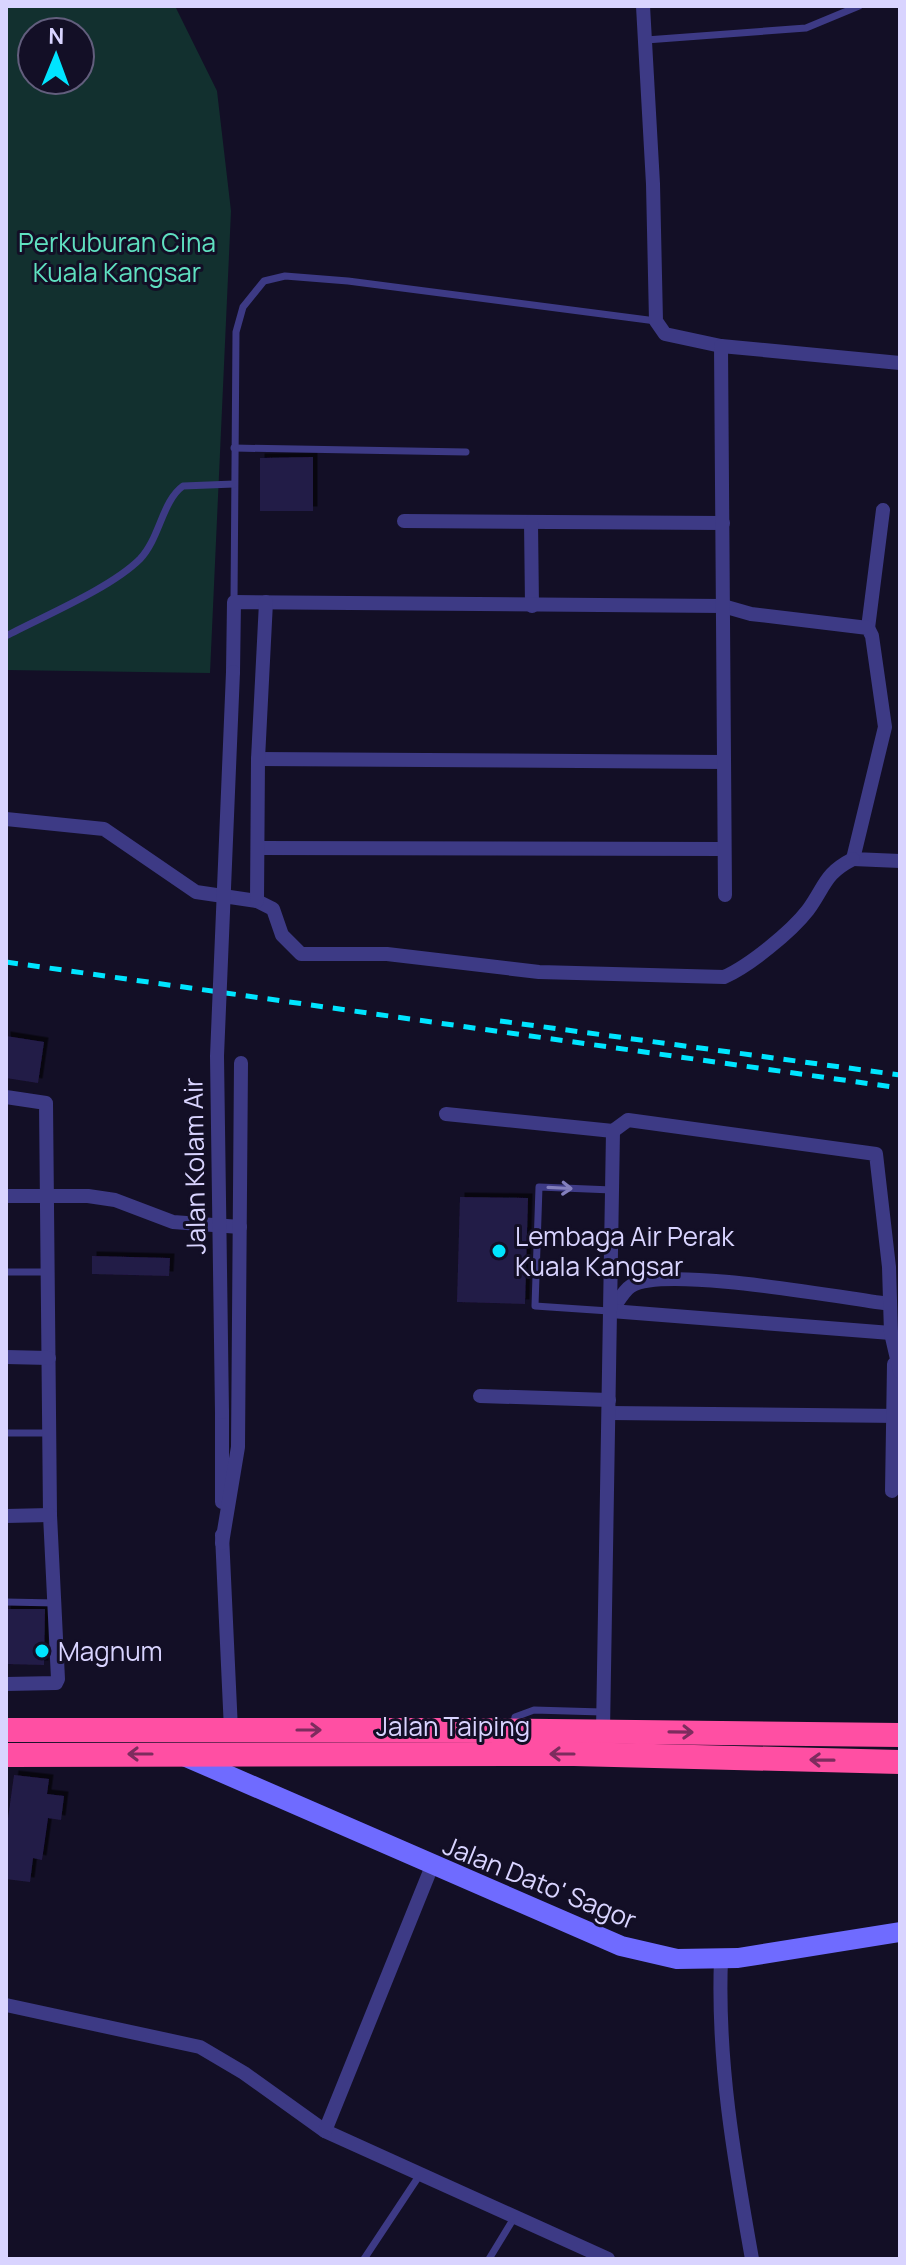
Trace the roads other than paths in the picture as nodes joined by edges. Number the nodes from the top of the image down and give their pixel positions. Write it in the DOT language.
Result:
graph roads {
  1 [pos="643,6"];
  2 [pos="859,6"];
  3 [pos="646,40"];
  4 [pos="656,321"];
  5 [pos="721,346"];
  6 [pos="900,363"];
  7 [pos="234,448"];
  8 [pos="466,452"];
  9 [pos="234,484"];
  10 [pos="883,510"];
  11 [pos="404,521"];
  12 [pos="531,522"];
  13 [pos="723,523"];
  14 [pos="234,602"];
  15 [pos="266,602"];
  16 [pos="532,606"];
  17 [pos="723,606"];
  18 [pos="868,628"];
  19 [pos="6,636"];
  20 [pos="258,759"];
  21 [pos="724,762"];
  22 [pos="6,819"];
  23 [pos="258,848"];
  24 [pos="724,849"];
  25 [pos="853,859"];
  26 [pos="900,861"];
  27 [pos="725,895"];
  28 [pos="257,901"];
  29 [pos="241,1063"];
  30 [pos="6,1097"];
  31 [pos="446,1114"];
  32 [pos="613,1131"];
  33 [pos="613,1190"];
  34 [pos="6,1196"];
  35 [pos="50,1197"];
  36 [pos="240,1227"];
  37 [pos="895,1267"];
  38 [pos="6,1272"];
  39 [pos="49,1272"];
  40 [pos="890,1304"];
  41 [pos="611,1311"];
  42 [pos="891,1333"];
  43 [pos="894,1355"];
  44 [pos="6,1357"];
  45 [pos="49,1358"];
  46 [pos="900,1372"];
  47 [pos="480,1396"];
  48 [pos="609,1406"];
  49 [pos="897,1416"];
  50 [pos="6,1433"];
  51 [pos="50,1433"];
  52 [pos="892,1491"];
  53 [pos="50,1515"];
  54 [pos="6,1516"];
  55 [pos="222,1543"];
  56 [pos="6,1602"];
  57 [pos="56,1603"];
  58 [pos="6,1684"];
  59 [pos="603,1722"];
  60 [pos="6,1730"];
  61 [pos="231,1730"];
  62 [pos="900,1735"];
  63 [pos="181,1754"];
  64 [pos="274,1754"];
  65 [pos="6,1755"];
  66 [pos="652,1756"];
  67 [pos="900,1762"];
  68 [pos="432,1866"];
  69 [pos="900,1932"];
  70 [pos="721,1959"];
  71 [pos="6,2005"];
  72 [pos="325,2131"];
  73 [pos="419,2176"];
  74 [pos="514,2218"];
  75 [pos="364,2259"];
  76 [pos="489,2259"];
  77 [pos="608,2259"];
  78 [pos="752,2259"];
  1 -- 3 [label="street"];
  2 -- 3 [label="lane"];
  3 -- 4 [label="street"];
  4 -- 5 [label="street"];
  4 -- 7 [label="lane"];
  5 -- 6 [label="street"];
  5 -- 13 [label="street"];
  7 -- 8 [label="lane"];
  7 -- 9 [label="lane"];
  9 -- 14 [label="lane"];
  9 -- 19 [label="lane"];
  10 -- 18 [label="street"];
  11 -- 12 [label="street"];
  12 -- 13 [label="street"];
  12 -- 16 [label="street"];
  13 -- 17 [label="street"];
  14 -- 15 [label="street"];
  14 -- 55 [label="street, Jalan Kolam Air, bridge"];
  15 -- 16 [label="street"];
  15 -- 20 [label="street"];
  16 -- 17 [label="street"];
  17 -- 18 [label="street"];
  17 -- 21 [label="street"];
  18 -- 25 [label="street"];
  20 -- 21 [label="street"];
  20 -- 23 [label="street"];
  21 -- 24 [label="street"];
  22 -- 28 [label="street"];
  23 -- 24 [label="street"];
  23 -- 28 [label="street"];
  24 -- 27 [label="street"];
  25 -- 26 [label="street"];
  25 -- 28 [label="street"];
  29 -- 36 [label="street"];
  30 -- 35 [label="street"];
  31 -- 32 [label="street"];
  32 -- 33 [label="street"];
  32 -- 37 [label="street"];
  33 -- 41 [label="street"];
  41 -- 33 [label="lane, one-way"];
  34 -- 35 [label="street"];
  35 -- 36 [label="street"];
  35 -- 39 [label="street"];
  36 -- 55 [label="street"];
  37 -- 40 [label="street"];
  38 -- 39 [label="lane"];
  39 -- 45 [label="street"];
  40 -- 41 [label="street"];
  40 -- 42 [label="street"];
  41 -- 42 [label="street"];
  41 -- 48 [label="street"];
  42 -- 43 [label="street"];
  43 -- 46 [label="street"];
  43 -- 49 [label="street"];
  44 -- 45 [label="street"];
  45 -- 51 [label="street"];
  47 -- 48 [label="street"];
  48 -- 49 [label="street"];
  48 -- 59 [label="street"];
  49 -- 52 [label="street"];
  50 -- 51 [label="lane"];
  51 -- 53 [label="street"];
  53 -- 54 [label="street"];
  53 -- 57 [label="street"];
  55 -- 61 [label="street, Jalan Kolam Air"];
  56 -- 57 [label="lane"];
  57 -- 58 [label="street"];
  61 -- 59 [label="highway, Jalan Taiping, one-way"];
  59 -- 62 [label="highway, Jalan Taiping, one-way"];
  59 -- 66 [label="highway"];
  60 -- 61 [label="highway, Jalan Taiping"];
  61 -- 64 [label="highway"];
  63 -- 64 [label="highway, Jalan Taiping"];
  63 -- 65 [label="highway, Jalan Taiping, one-way"];
  63 -- 68 [label="main road, Jalan Dato' Sagor"];
  66 -- 64 [label="highway, Jalan Taiping, one-way"];
  67 -- 66 [label="highway, Jalan Taiping, one-way"];
  68 -- 70 [label="main road, Jalan Dato' Sagor"];
  68 -- 72 [label="street"];
  69 -- 70 [label="main road, Jalan Dato' Sagor"];
  70 -- 78 [label="street"];
  71 -- 72 [label="street"];
  72 -- 73 [label="street"];
  73 -- 74 [label="street"];
  73 -- 75 [label="lane"];
  74 -- 76 [label="lane"];
  74 -- 77 [label="street"];
}
